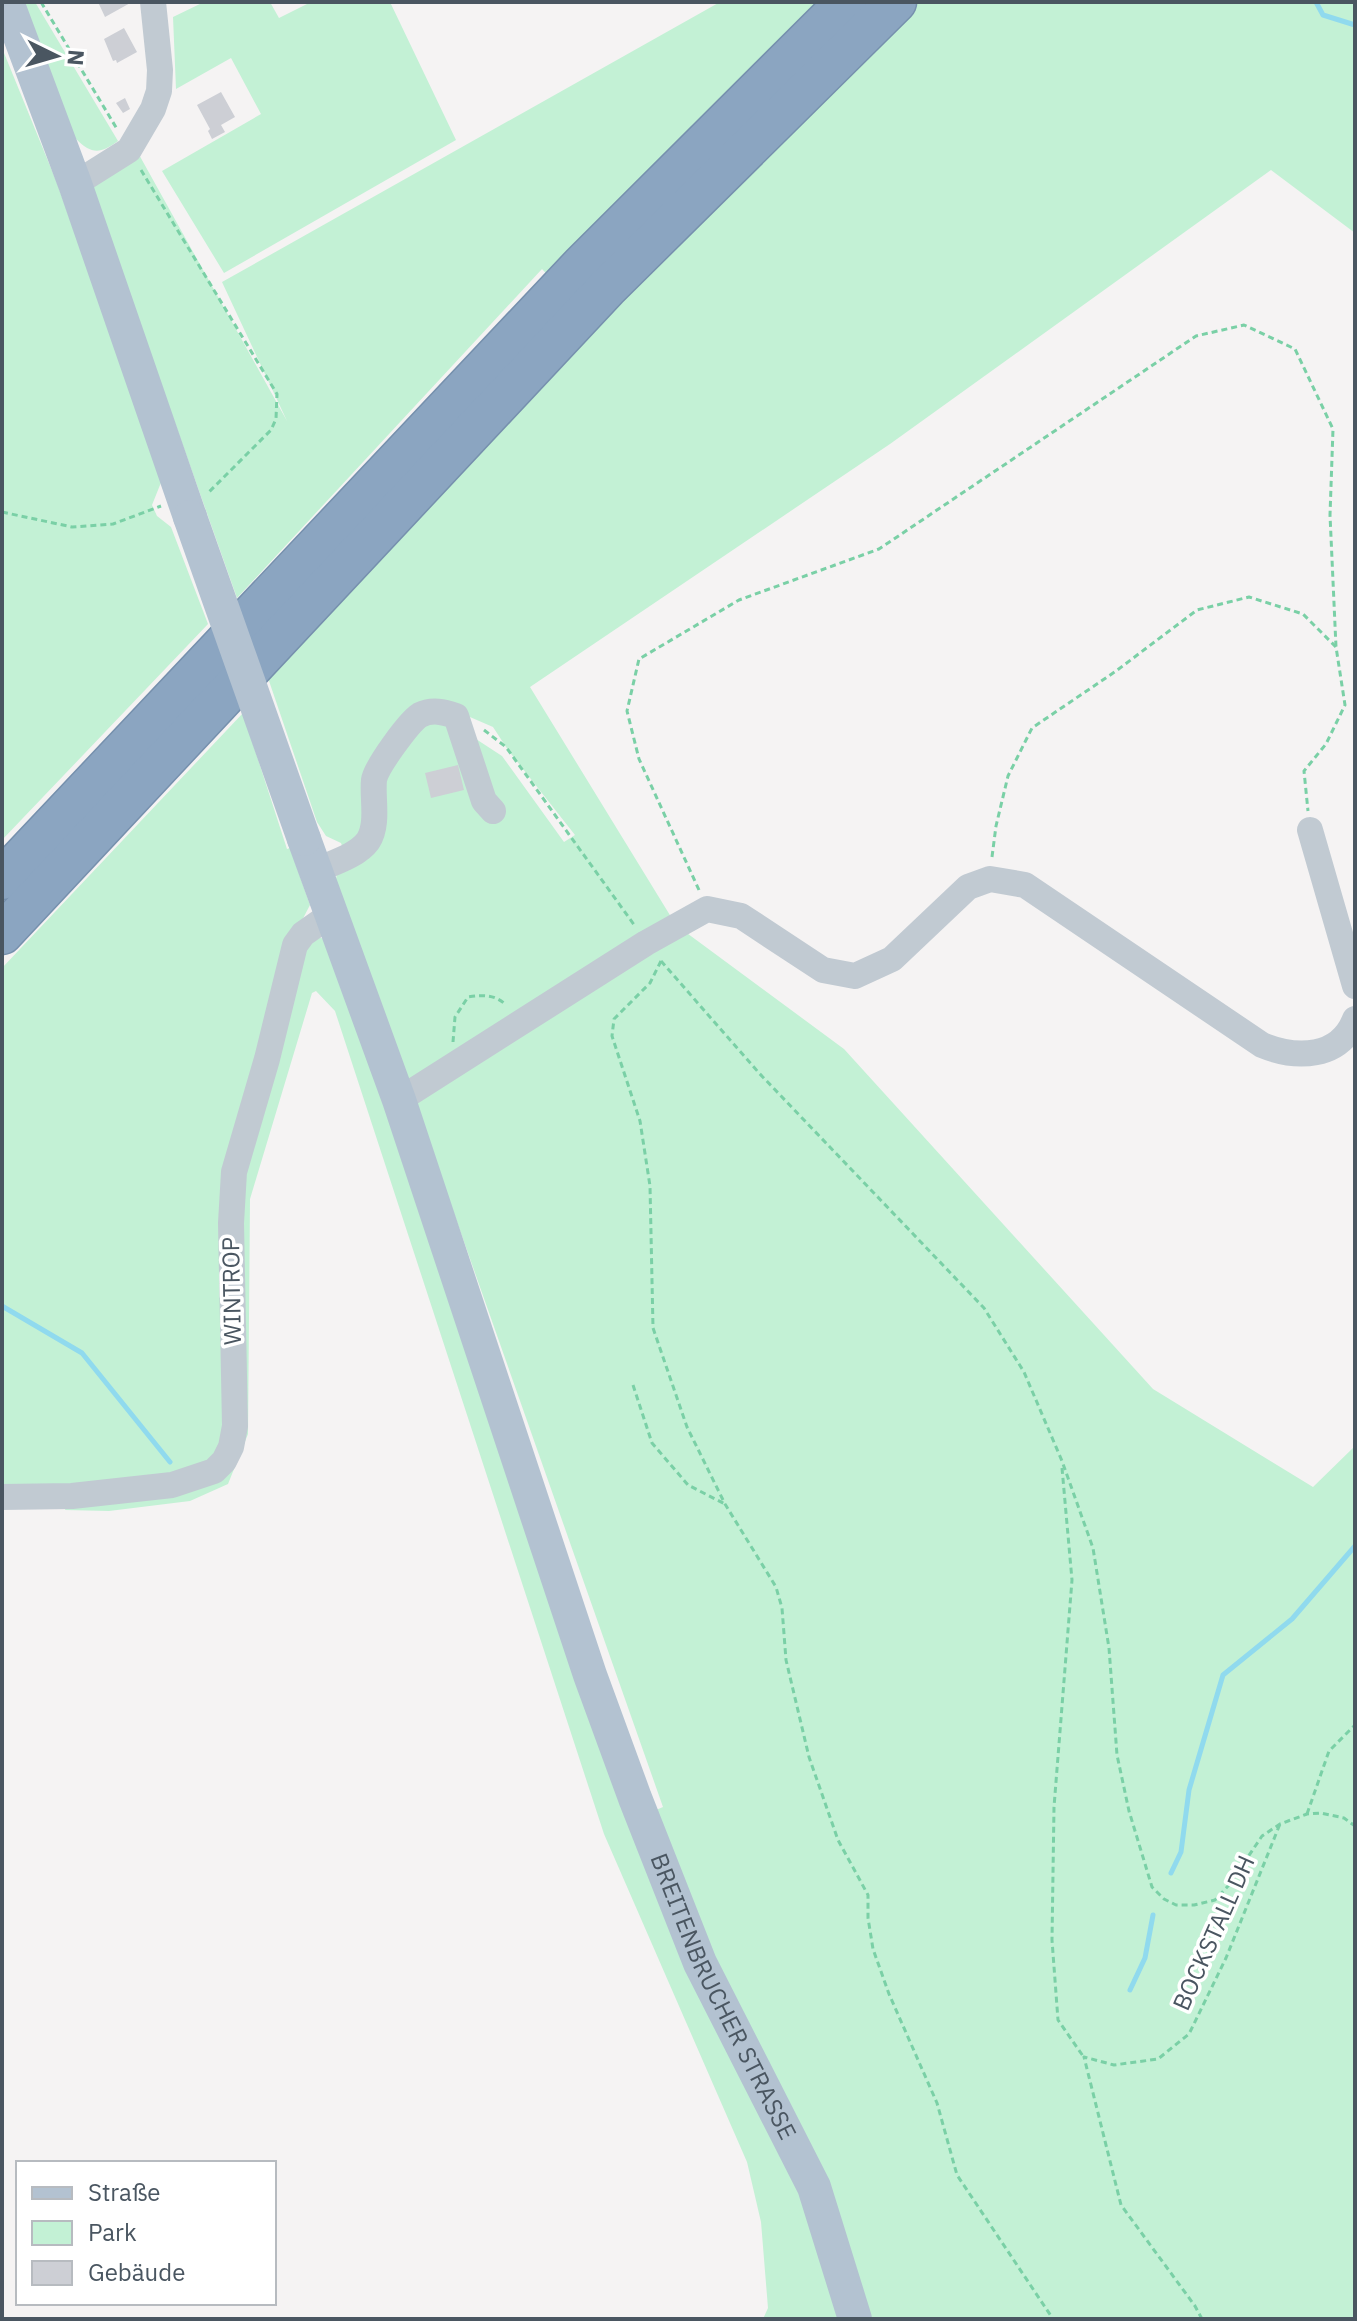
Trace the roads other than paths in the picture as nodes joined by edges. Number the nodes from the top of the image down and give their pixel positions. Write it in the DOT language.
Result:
graph roads {
  1 [pos="7,2"];
  2 [pos="153,2"];
  3 [pos="846,2"];
  4 [pos="896,2"];
  5 [pos="75,184"];
  6 [pos="594,277"];
  7 [pos="493,811"];
  8 [pos="1310,830"];
  9 [pos="310,855"];
  10 [pos="2,879"];
  11 [pos="330,915"];
  12 [pos="2,934"];
  13 [pos="1355,986"];
  14 [pos="1355,1019"];
  15 [pos="399,1100"];
  16 [pos="2,1497"];
  17 [pos="855,2319"];
  1 -- 5 [label="main road, BREITENBRUCHER STRASSE"];
  2 -- 5 [label="street"];
  3 -- 6 [label="highway"];
  4 -- 6 [label="highway"];
  5 -- 9 [label="main road, BREITENBRUCHER STRASSE, bridge"];
  6 -- 10 [label="highway"];
  6 -- 12 [label="highway"];
  7 -- 9 [label="street"];
  8 -- 13 [label="street"];
  9 -- 11 [label="main road, BREITENBRUCHER STRASSE"];
  11 -- 15 [label="main road, BREITENBRUCHER STRASSE"];
  11 -- 16 [label="street, WINTROP"];
  14 -- 15 [label="street"];
  15 -- 17 [label="main road, BREITENBRUCHER STRASSE"];
}
